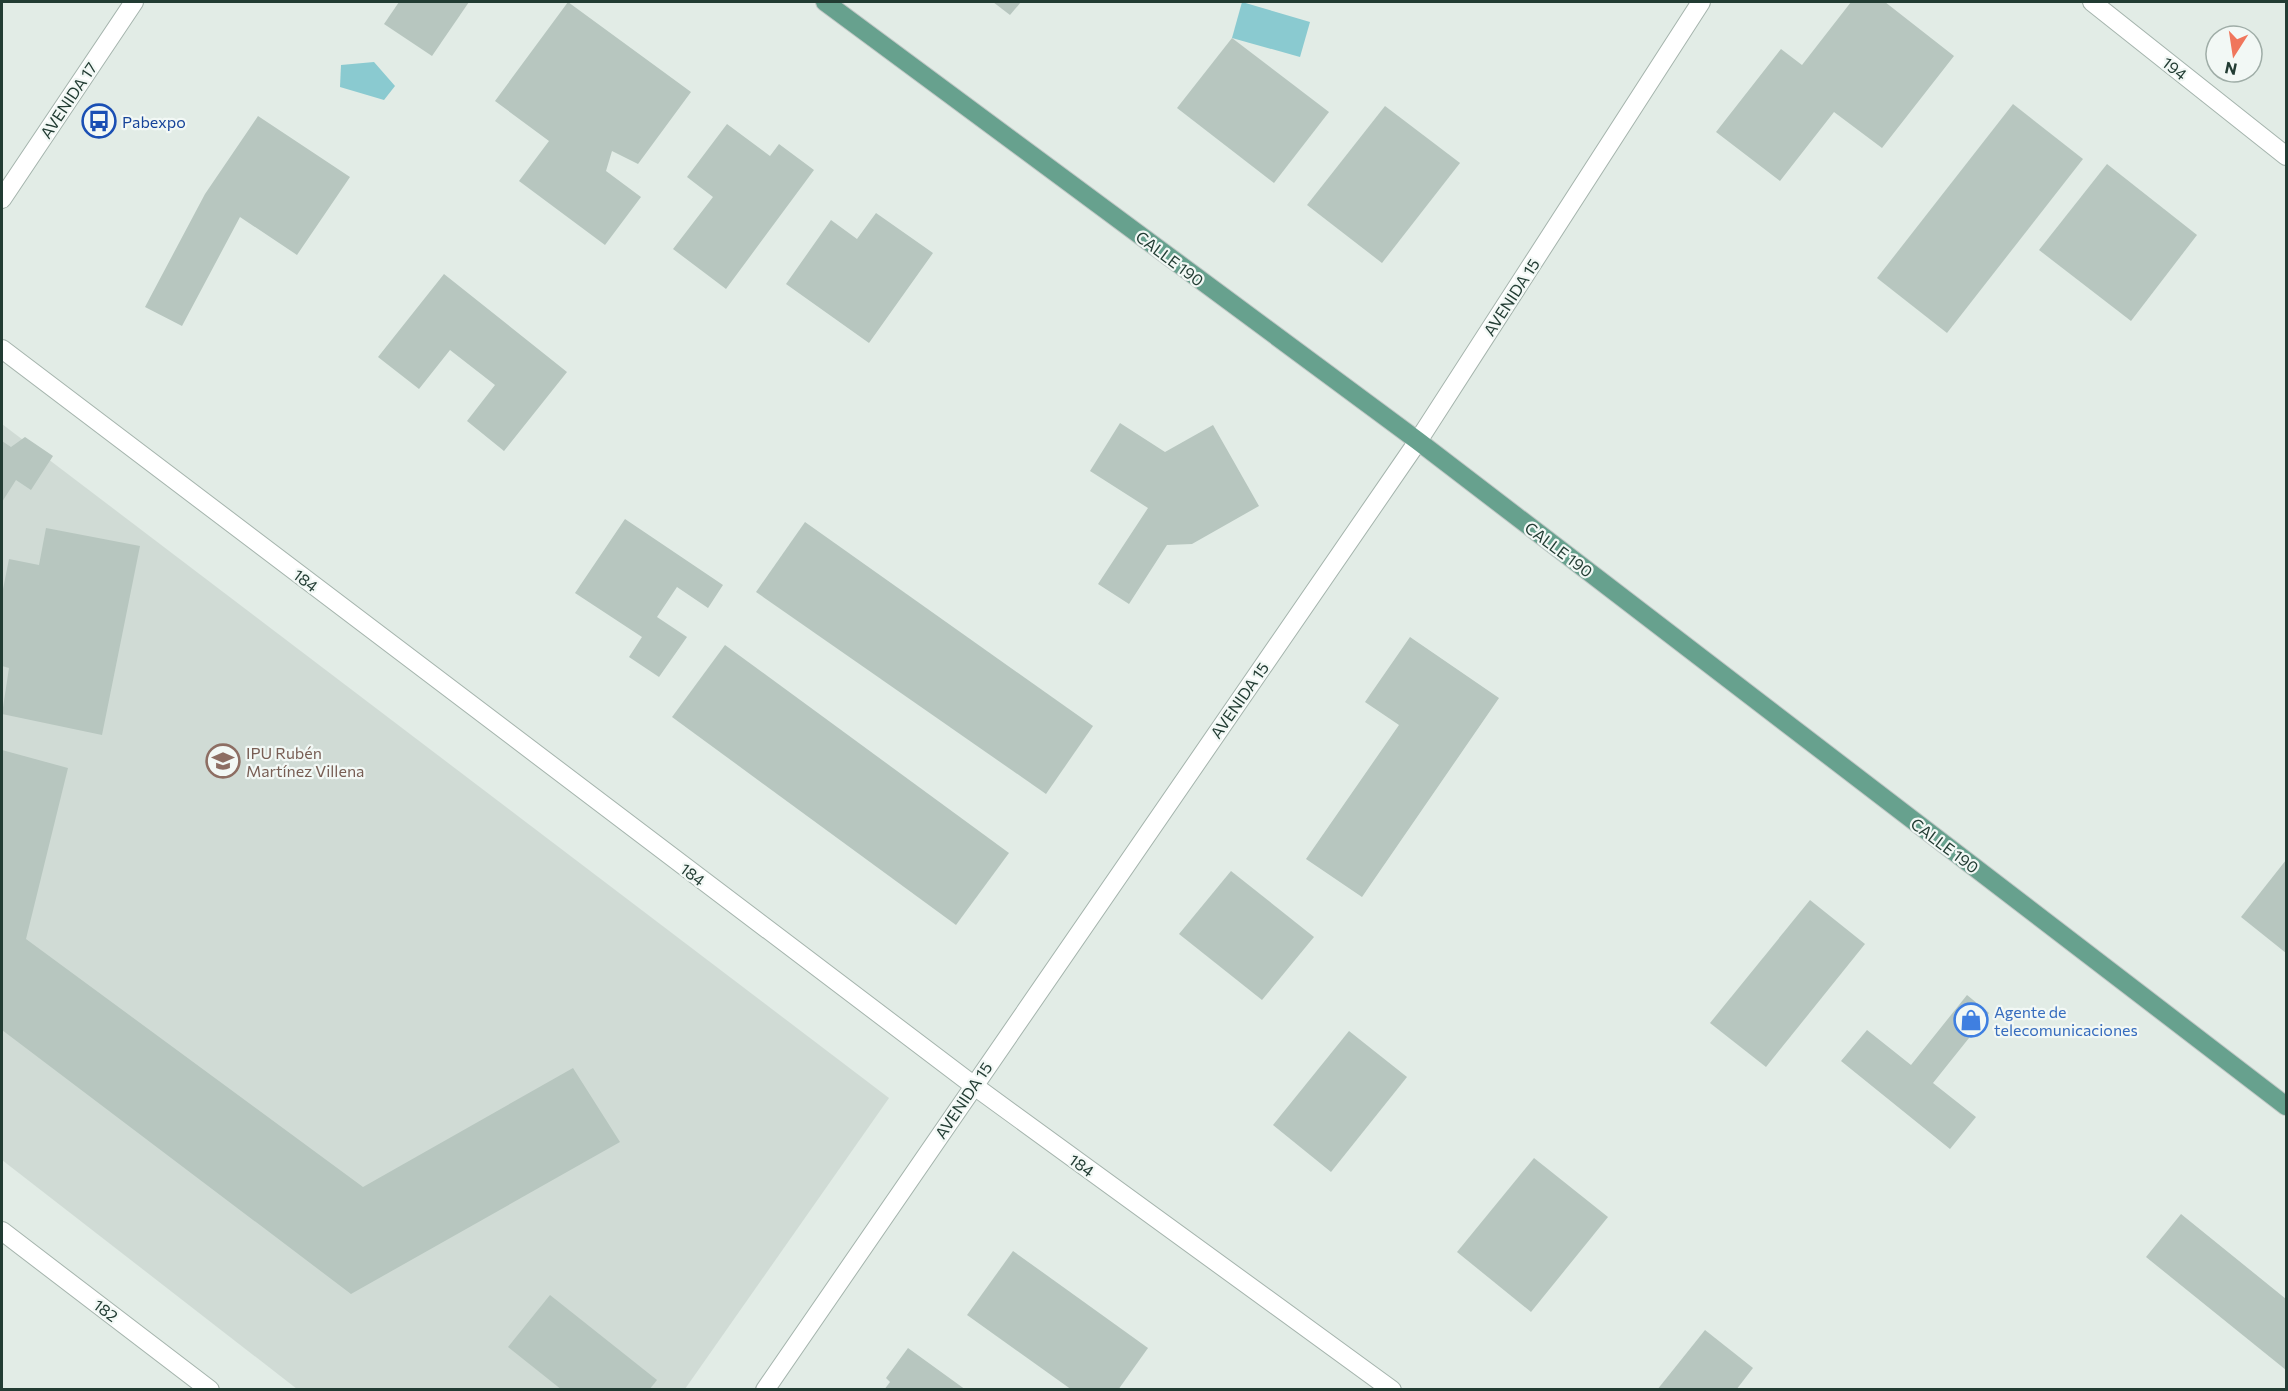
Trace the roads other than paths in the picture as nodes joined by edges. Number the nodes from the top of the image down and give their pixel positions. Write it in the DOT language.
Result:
graph roads {
  1 [pos="134,2"];
  2 [pos="825,2"];
  3 [pos="1701,2"];
  4 [pos="2092,2"];
  5 [pos="2286,156"];
  6 [pos="2,199"];
  7 [pos="2,349"];
  8 [pos="1418,441"];
  9 [pos="973,1085"];
  10 [pos="2286,1106"];
  11 [pos="2,1231"];
  12 [pos="210,1389"];
  13 [pos="765,1389"];
  14 [pos="1392,1389"];
  1 -- 6 [label="street, AVENIDA 17"];
  2 -- 8 [label="main road, CALLE 190"];
  3 -- 8 [label="street, AVENIDA 15"];
  4 -- 5 [label="street, 194"];
  7 -- 9 [label="street, 184"];
  8 -- 9 [label="street, AVENIDA 15"];
  8 -- 10 [label="main road, CALLE 190"];
  9 -- 13 [label="street, AVENIDA 15"];
  9 -- 14 [label="street, 184"];
  11 -- 12 [label="street, 182"];
}
